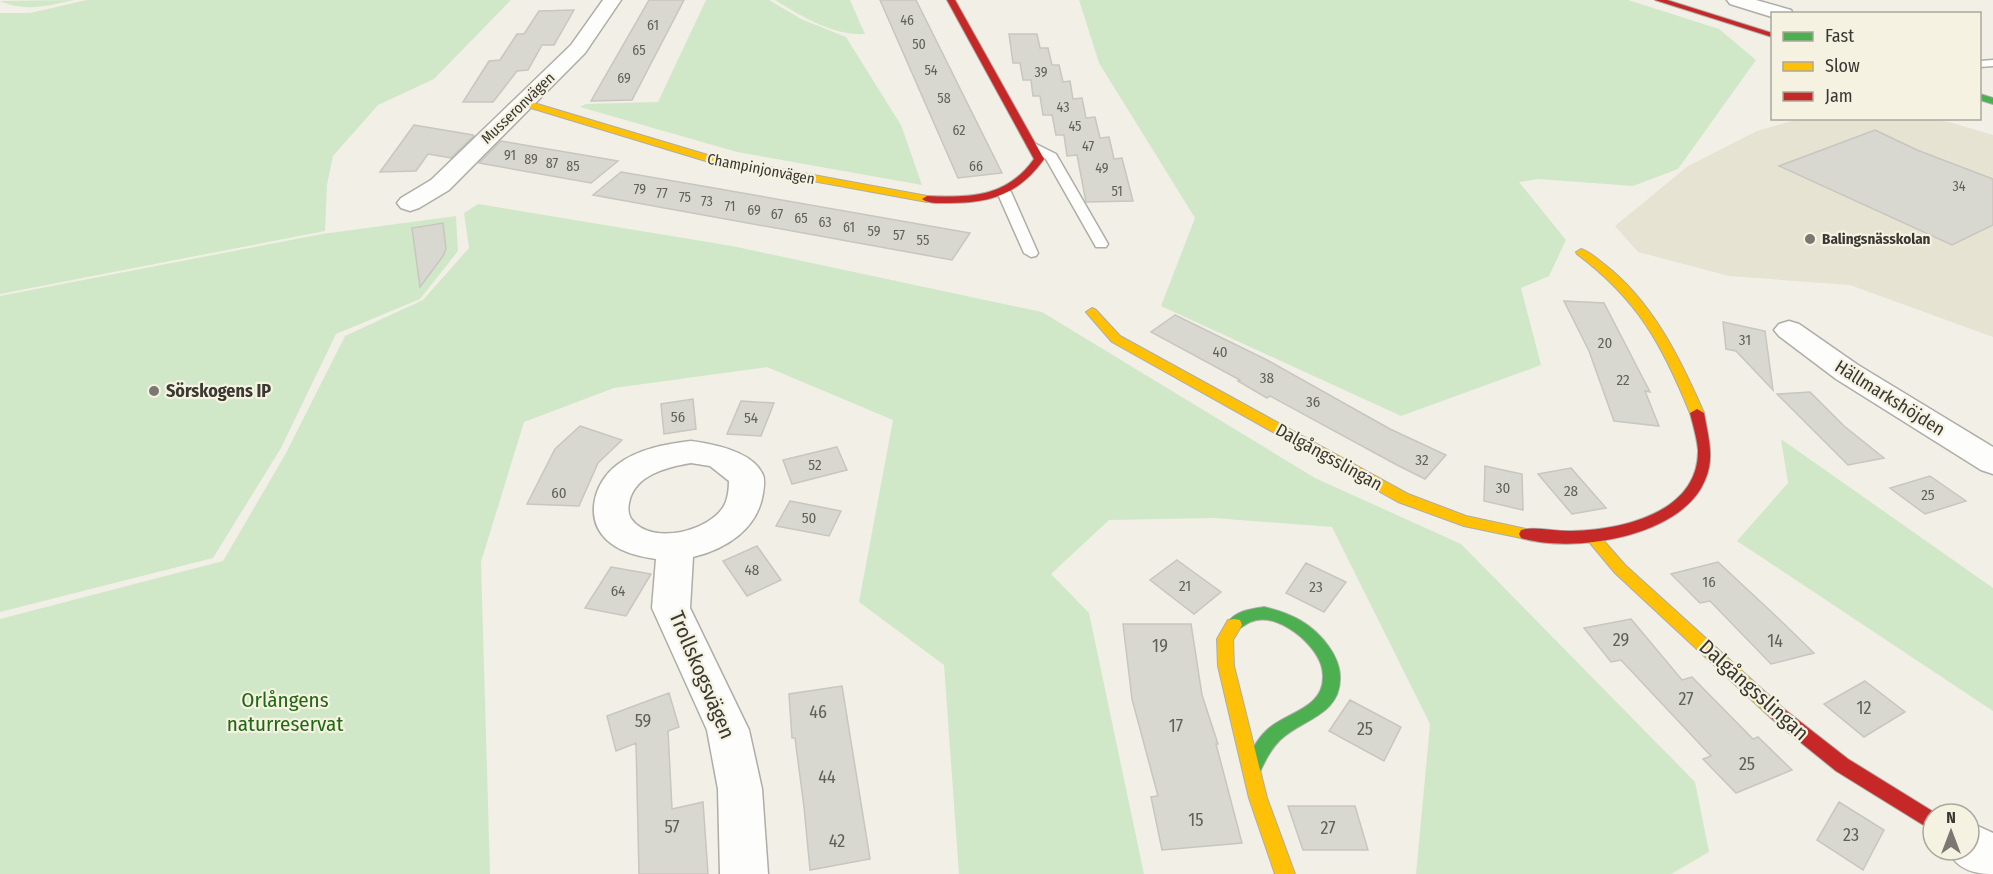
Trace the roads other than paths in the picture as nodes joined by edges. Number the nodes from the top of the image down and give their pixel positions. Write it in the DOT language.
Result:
graph roads {
  1 [pos="612,0"];
  2 [pos="951,0"];
  3 [pos="1659,0"];
  4 [pos="1736,0"];
  5 [pos="1777,12"];
  6 [pos="1771,34"];
  7 [pos="524,103"];
  8 [pos="1034,147"];
  9 [pos="1004,192"];
  10 [pos="410,203"];
  11 [pos="1101,243"];
  12 [pos="1581,252"];
  13 [pos="1031,253"];
  14 [pos="1092,312"];
  15 [pos="1789,330"];
  16 [pos="1993,462"];
  17 [pos="1592,537"];
  18 [pos="675,548"];
  19 [pos="1252,770"];
  20 [pos="1921,814"];
  21 [pos="744,874"];
  22 [pos="1285,874"];
  1 -- 7 [label="street, Musseronvägen"];
  2 -- 8 [label="street"];
  3 -- 6 [label="street"];
  4 -- 5 [label="street"];
  7 -- 9 [label="street, Champinjonvägen"];
  7 -- 10 [label="street, Musseronvägen"];
  8 -- 9 [label="street, Champinjonvägen"];
  8 -- 11 [label="lane"];
  9 -- 13 [label="lane"];
  12 -- 17 [label="street, Dalgångsslingan"];
  14 -- 17 [label="street, Dalgångsslingan"];
  15 -- 16 [label="street, Hällmarkshöjden"];
  17 -- 20 [label="street, Dalgångsslingan"];
  18 -- 21 [label="street, Trollskogsvägen"];
  19 -- 19 [label="street"];
  19 -- 22 [label="street"];
}
